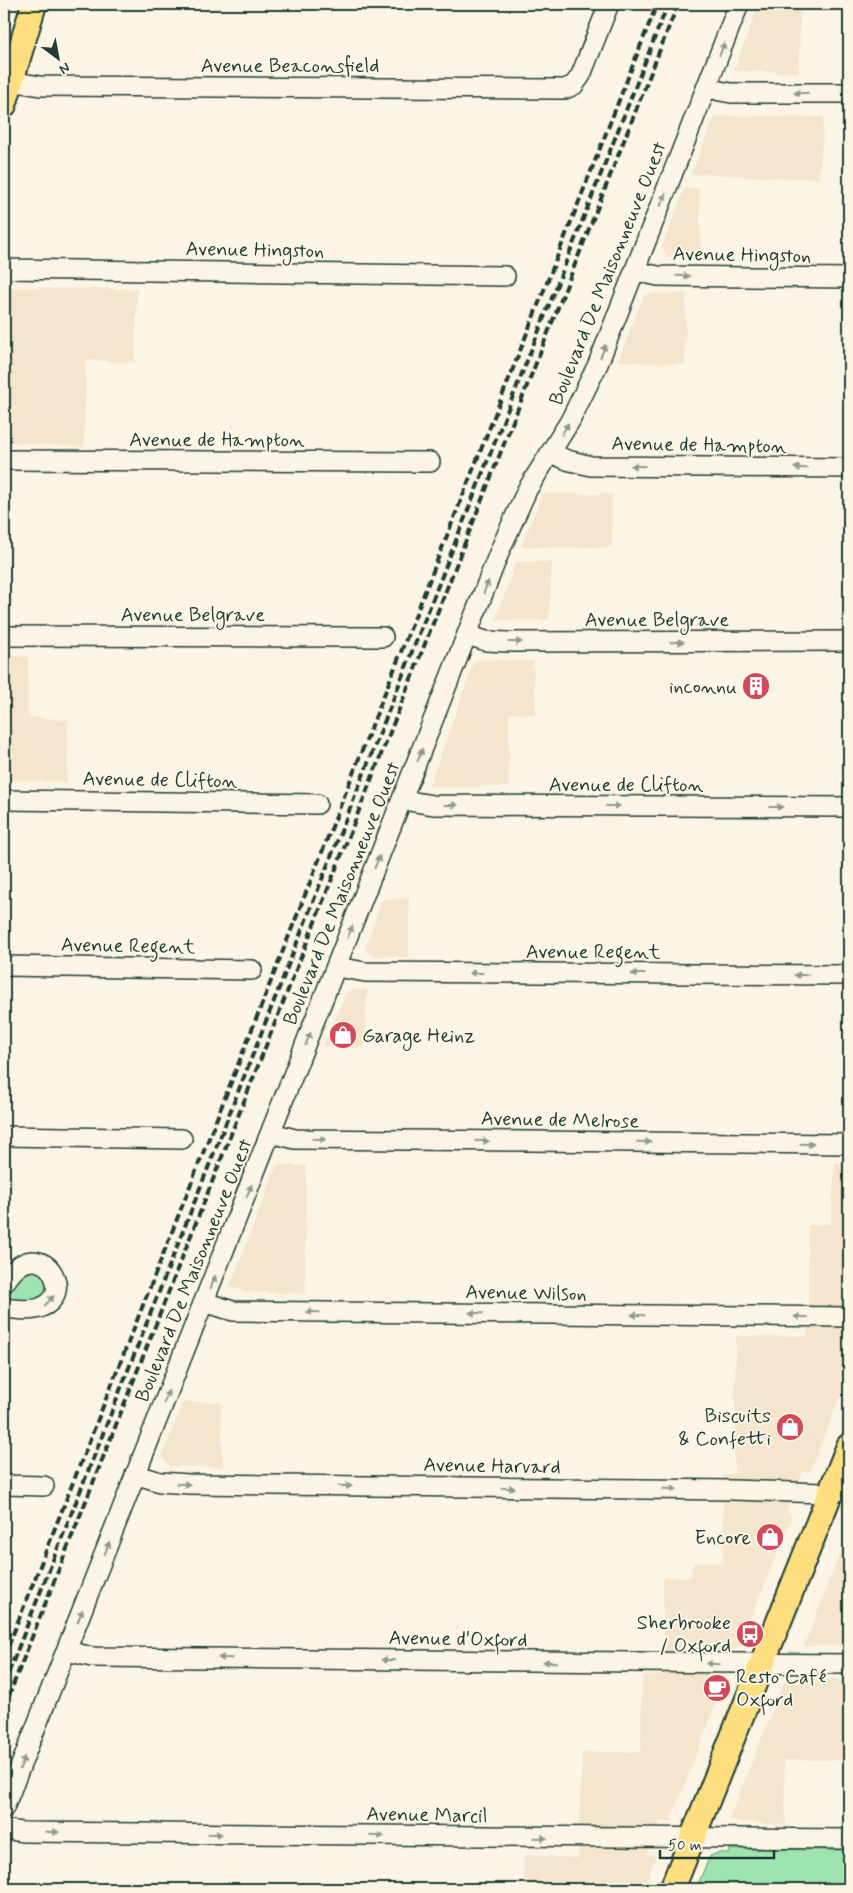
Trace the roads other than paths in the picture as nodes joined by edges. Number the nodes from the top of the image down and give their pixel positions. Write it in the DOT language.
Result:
graph roads {
  1 [pos="34,4"];
  2 [pos="609,4"];
  3 [pos="739,4"];
  4 [pos="10,81"];
  5 [pos="707,86"];
  6 [pos="849,93"];
  7 [pos="4,105"];
  8 [pos="4,269"];
  9 [pos="635,271"];
  10 [pos="505,276"];
  11 [pos="849,278"];
  12 [pos="551,453"];
  13 [pos="4,460"];
  14 [pos="430,462"];
  15 [pos="849,468"];
  16 [pos="467,635"];
  17 [pos="4,636"];
  18 [pos="383,637"];
  19 [pos="849,641"];
  20 [pos="4,800"];
  21 [pos="402,800"];
  22 [pos="317,804"];
  23 [pos="849,807"];
  24 [pos="4,966"];
  25 [pos="337,967"];
  26 [pos="252,970"];
  27 [pos="849,975"];
  28 [pos="271,1133"];
  29 [pos="4,1136"];
  30 [pos="182,1139"];
  31 [pos="849,1144"];
  32 [pos="4,1284"];
  33 [pos="204,1302"];
  34 [pos="4,1308"];
  35 [pos="849,1317"];
  36 [pos="849,1446"];
  37 [pos="135,1474"];
  38 [pos="4,1486"];
  39 [pos="44,1486"];
  40 [pos="840,1490"];
  41 [pos="67,1651"];
  42 [pos="762,1664"];
  43 [pos="849,1664"];
  44 [pos="4,1808"];
  45 [pos="4,1828"];
  46 [pos="692,1838"];
  47 [pos="849,1839"];
  48 [pos="672,1889"];
  1 -- 4 [label="main road"];
  2 -- 4 [label="street, Avenue Beaconsfield"];
  5 -- 3 [label="street, Boulevard De Maisonneuve Ouest, one-way"];
  4 -- 7 [label="main road"];
  6 -- 5 [label="street, one-way"];
  9 -- 5 [label="street, Boulevard De Maisonneuve Ouest, one-way"];
  8 -- 10 [label="street, Avenue Hingston"];
  9 -- 11 [label="street, Avenue Hingston, one-way"];
  12 -- 9 [label="street, Boulevard De Maisonneuve Ouest, one-way"];
  15 -- 12 [label="street, Avenue de Hampton, one-way"];
  16 -- 12 [label="street, Boulevard De Maisonneuve Ouest, one-way"];
  13 -- 14 [label="street, Avenue de Hampton"];
  16 -- 19 [label="street, Avenue Belgrave, one-way"];
  21 -- 16 [label="street, Boulevard De Maisonneuve Ouest, one-way"];
  17 -- 18 [label="street, Avenue Belgrave"];
  20 -- 22 [label="street, Avenue de Clifton"];
  21 -- 23 [label="street, Avenue de Clifton, one-way"];
  25 -- 21 [label="street, Boulevard De Maisonneuve Ouest, one-way"];
  24 -- 26 [label="street, Avenue Regent"];
  27 -- 25 [label="street, Avenue Regent, one-way"];
  28 -- 25 [label="street, Boulevard De Maisonneuve Ouest, one-way"];
  28 -- 31 [label="street, Avenue de Melrose, one-way"];
  33 -- 28 [label="street, Boulevard De Maisonneuve Ouest, one-way"];
  29 -- 30 [label="street"];
  34 -- 32 [label="street, one-way"];
  35 -- 33 [label="street, Avenue Wilson, one-way"];
  37 -- 33 [label="street, Boulevard De Maisonneuve Ouest, one-way"];
  36 -- 40 [label="main road"];
  37 -- 40 [label="street, Avenue Harvard, one-way"];
  41 -- 37 [label="street, Boulevard De Maisonneuve Ouest, one-way"];
  38 -- 39 [label="street"];
  40 -- 42 [label="main road"];
  42 -- 41 [label="street, Avenue d'Oxford, one-way"];
  44 -- 41 [label="street, Boulevard De Maisonneuve Ouest, one-way"];
  42 -- 43 [label="street, Avenue d'Oxford"];
  42 -- 46 [label="main road"];
  45 -- 46 [label="street, Avenue Marcil, one-way"];
  46 -- 47 [label="street, Avenue Marcil"];
  46 -- 48 [label="main road"];
}
